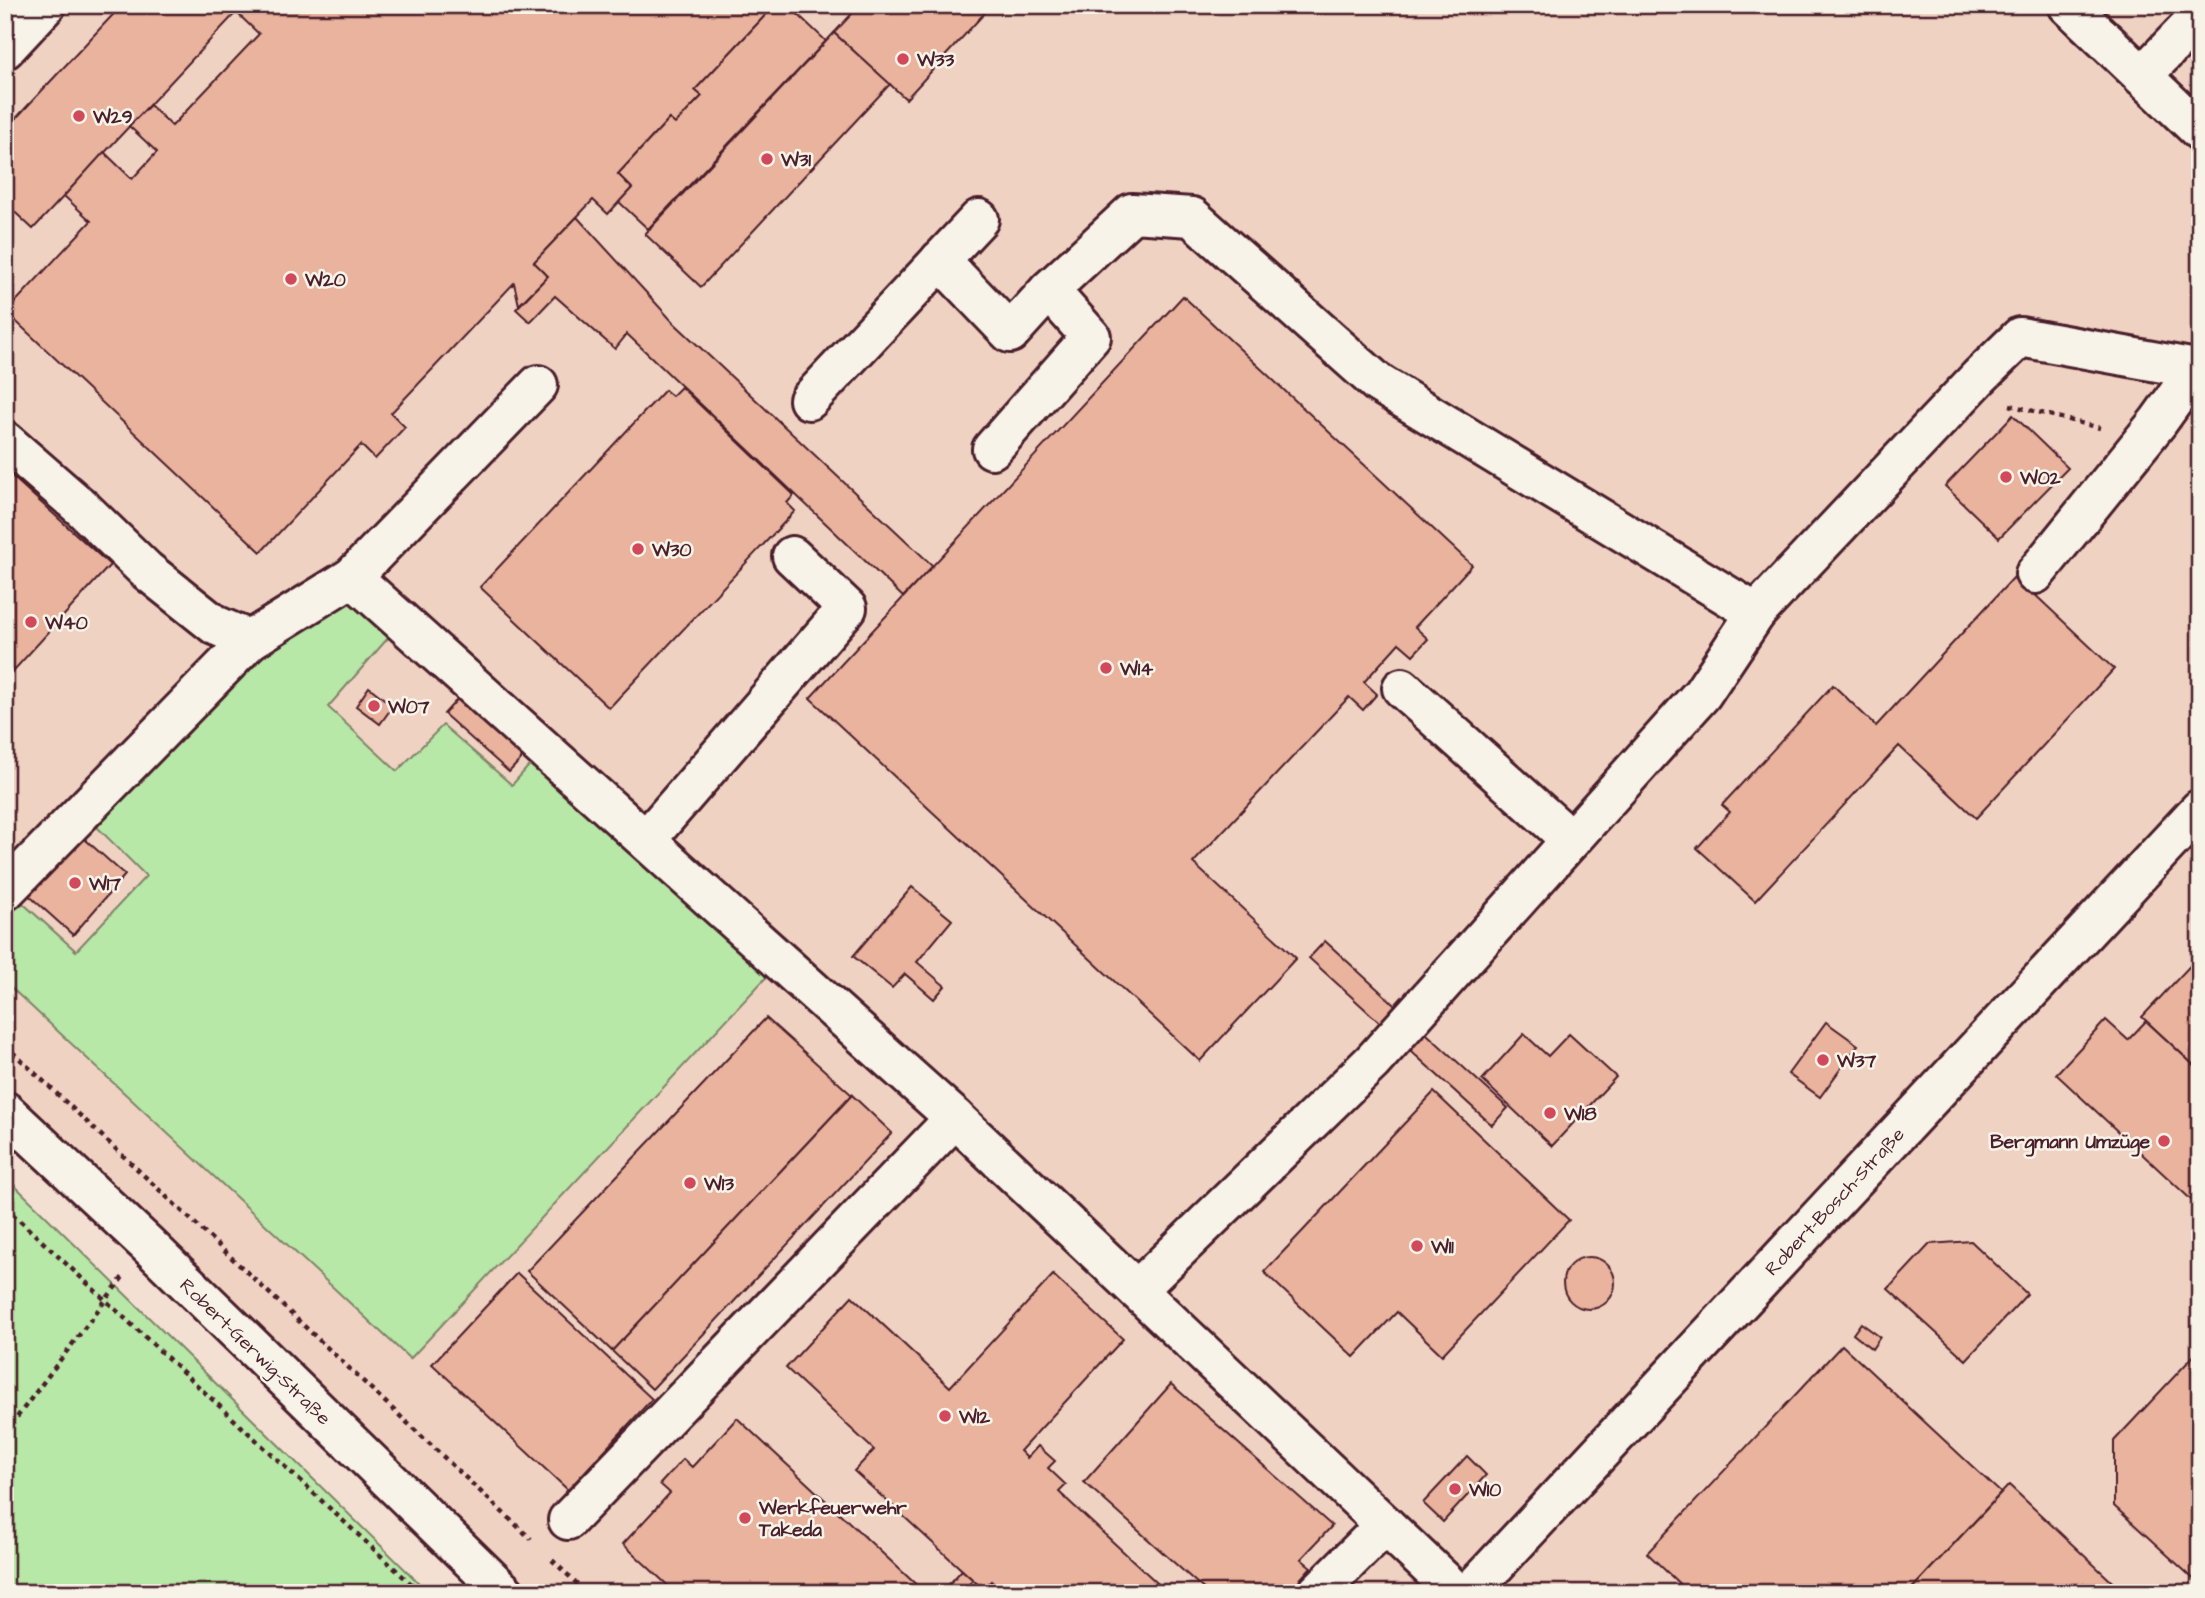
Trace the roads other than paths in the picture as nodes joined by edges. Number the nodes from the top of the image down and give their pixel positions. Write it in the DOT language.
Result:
graph roads {
  1 [pos="46,5"];
  2 [pos="2068,5"];
  3 [pos="2200,16"];
  4 [pos="5,48"];
  5 [pos="2142,76"];
  6 [pos="2200,131"];
  7 [pos="979,219"];
  8 [pos="940,260"];
  9 [pos="1049,290"];
  10 [pos="2198,367"];
  11 [pos="538,385"];
  12 [pos="809,400"];
  13 [pos="5,441"];
  14 [pos="992,449"];
  15 [pos="792,556"];
  16 [pos="2035,574"];
  17 [pos="352,577"];
  18 [pos="1756,613"];
  19 [pos="250,640"];
  20 [pos="1402,688"];
  21 [pos="2200,809"];
  22 [pos="1571,840"];
  23 [pos="646,841"];
  24 [pos="5,891"];
  25 [pos="5,1111"];
  26 [pos="955,1118"];
  27 [pos="1137,1290"];
  28 [pos="568,1520"];
  29 [pos="1385,1525"];
  30 [pos="505,1593"];
  31 [pos="1317,1593"];
  32 [pos="1457,1593"];
  33 [pos="1469,1593"];
  1 -- 4 [label="street"];
  2 -- 5 [label="street"];
  3 -- 5 [label="street"];
  5 -- 6 [label="street"];
  7 -- 8 [label="street"];
  8 -- 9 [label="street"];
  8 -- 12 [label="street"];
  9 -- 14 [label="street"];
  9 -- 18 [label="street"];
  10 -- 16 [label="street"];
  10 -- 18 [label="street"];
  11 -- 17 [label="street"];
  13 -- 19 [label="street"];
  15 -- 23 [label="street"];
  17 -- 19 [label="street"];
  17 -- 23 [label="street"];
  18 -- 22 [label="street"];
  19 -- 24 [label="street"];
  20 -- 22 [label="street"];
  21 -- 33 [label="street, Robert-Bosch-Straße"];
  22 -- 27 [label="street"];
  23 -- 26 [label="street"];
  25 -- 30 [label="street, Robert-Gerwig-Straße"];
  26 -- 27 [label="street"];
  26 -- 28 [label="street"];
  27 -- 29 [label="street"];
  29 -- 31 [label="street"];
  29 -- 32 [label="street"];
}
